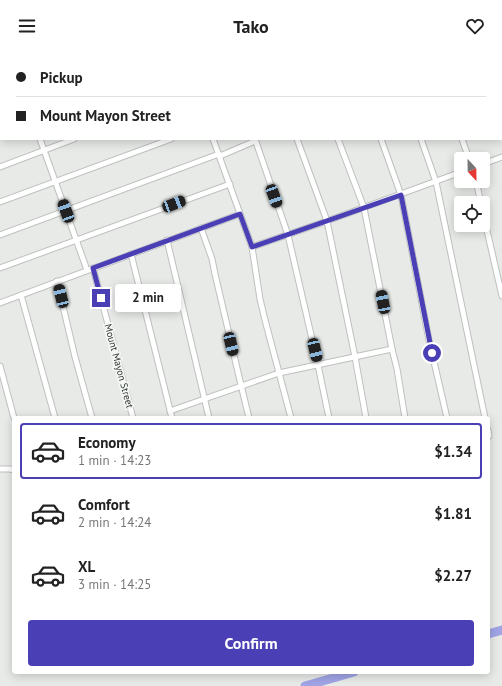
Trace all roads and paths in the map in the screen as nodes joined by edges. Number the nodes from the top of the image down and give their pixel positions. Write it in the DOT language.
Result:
graph roads {
  1 [pos="40,140"];
  2 [pos="71,140"];
  3 [pos="168,140"];
  4 [pos="213,140"];
  5 [pos="255,140"];
  6 [pos="297,140"];
  7 [pos="338,140"];
  8 [pos="381,140"];
  9 [pos="421,140"];
  10 [pos="462,140"];
  11 [pos="44,150"];
  12 [pos="467,152"];
  13 [pos="220,155"];
  14 [pos="502,157"];
  15 [pos="490,161"];
  16 [pos="0,167"];
  17 [pos="454,175"];
  18 [pos="55,182"];
  19 [pos="436,182"];
  20 [pos="230,184"];
  21 [pos="401,195"];
  22 [pos="0,202"];
  23 [pos="364,208"];
  24 [pos="66,211"];
  25 [pos="240,214"];
  26 [pos="327,221"];
  27 [pos="201,228"];
  28 [pos="487,232"];
  29 [pos="0,234"];
  30 [pos="288,235"];
  31 [pos="76,240"];
  32 [pos="167,240"];
  33 [pos="252,247"];
  34 [pos="131,254"];
  35 [pos="0,268"];
  36 [pos="93,268"];
  37 [pos="87,270"];
  38 [pos="57,281"];
  39 [pos="21,295"];
  40 [pos="502,296"];
  41 [pos="0,303"];
  42 [pos="392,349"];
  43 [pos="355,357"];
  44 [pos="318,365"];
  45 [pos="0,366"];
  46 [pos="279,373"];
  47 [pos="241,385"];
  48 [pos="204,399"];
  49 [pos="170,411"];
  50 [pos="13,416"];
  51 [pos="54,416"];
  52 [pos="91,416"];
  53 [pos="132,416"];
  54 [pos="171,416"];
  55 [pos="208,416"];
  56 [pos="249,416"];
  57 [pos="290,416"];
  58 [pos="329,416"];
  59 [pos="366,416"];
  60 [pos="405,416"];
  61 [pos="447,416"];
  62 [pos="485,416"];
  63 [pos="0,469"];
  64 [pos="12,470"];
  1 -- 11 [label="street"];
  2 -- 11 [label="street"];
  3 -- 18 [label="street"];
  4 -- 13 [label="street"];
  5 -- 13 [label="street"];
  5 -- 30 [label="street"];
  6 -- 26 [label="street"];
  7 -- 23 [label="street"];
  8 -- 21 [label="street"];
  9 -- 19 [label="street"];
  10 -- 12 [label="street"];
  11 -- 16 [label="street"];
  11 -- 18 [label="street"];
  13 -- 20 [label="street"];
  13 -- 24 [label="street"];
  14 -- 15 [label="street"];
  17 -- 19 [label="street"];
  18 -- 22 [label="street"];
  18 -- 24 [label="street"];
  19 -- 21 [label="street"];
  19 -- 62 [label="street"];
  20 -- 25 [label="street"];
  20 -- 31 [label="street"];
  21 -- 23 [label="street"];
  21 -- 61 [label="street"];
  23 -- 26 [label="street"];
  23 -- 42 [label="street"];
  24 -- 29 [label="street"];
  24 -- 31 [label="street"];
  25 -- 27 [label="street"];
  25 -- 33 [label="street"];
  26 -- 30 [label="street"];
  26 -- 43 [label="street"];
  27 -- 32 [label="street"];
  27 -- 47 [label="street"];
  28 -- 40 [label="street"];
  30 -- 33 [label="street"];
  30 -- 44 [label="street"];
  31 -- 35 [label="street"];
  31 -- 37 [label="street"];
  32 -- 34 [label="street"];
  32 -- 48 [label="street"];
  33 -- 46 [label="street"];
  34 -- 36 [label="street"];
  34 -- 49 [label="street"];
  36 -- 37 [label="street"];
  36 -- 53 [label="street, Mount Mayon Street"];
  37 -- 38 [label="street"];
  38 -- 39 [label="street"];
  38 -- 52 [label="street"];
  39 -- 41 [label="street"];
  39 -- 51 [label="street"];
  42 -- 43 [label="street"];
  42 -- 60 [label="street"];
  43 -- 44 [label="street"];
  43 -- 59 [label="street"];
  44 -- 46 [label="street"];
  44 -- 58 [label="street"];
  45 -- 50 [label="street"];
  46 -- 47 [label="street"];
  46 -- 57 [label="street"];
  47 -- 48 [label="street"];
  47 -- 56 [label="street"];
  48 -- 49 [label="street"];
  48 -- 55 [label="street"];
  49 -- 54 [label="street"];
  63 -- 64 [label="street"];
}
